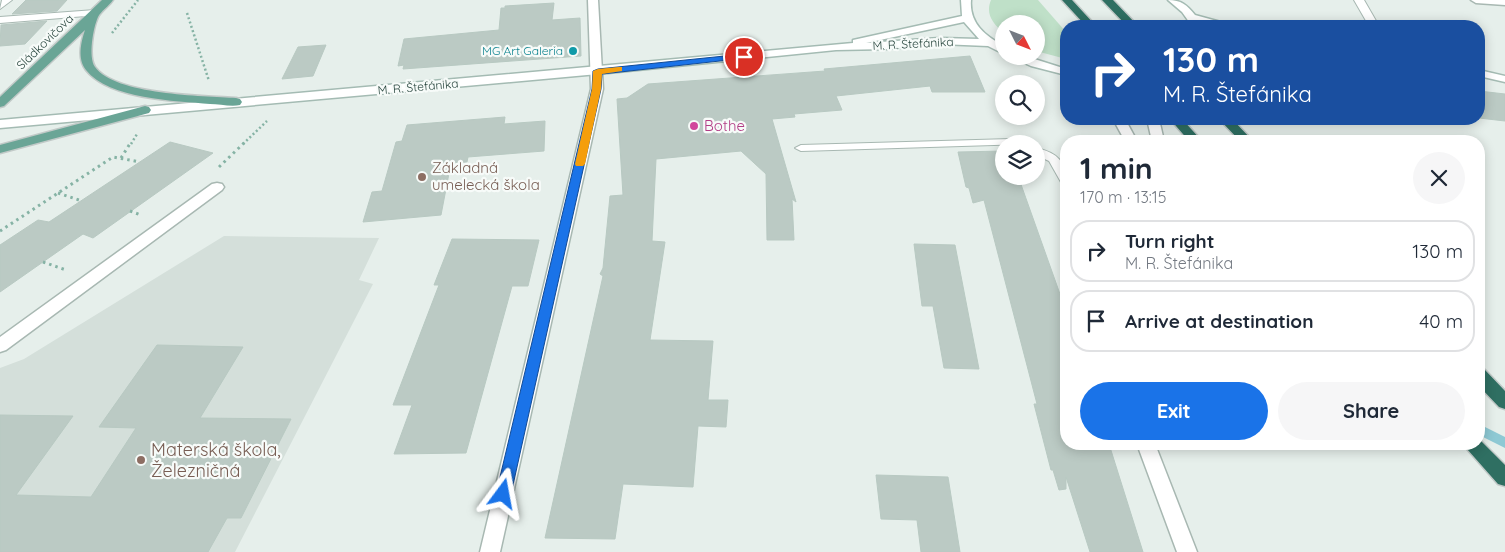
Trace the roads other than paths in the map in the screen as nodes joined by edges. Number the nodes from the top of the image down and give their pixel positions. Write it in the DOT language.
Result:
graph roads {
  1 [pos="7,0"];
  2 [pos="108,0"];
  3 [pos="594,0"];
  4 [pos="966,0"];
  5 [pos="1067,0"];
  6 [pos="1107,0"];
  7 [pos="1172,0"];
  8 [pos="1359,0"];
  9 [pos="1476,0"];
  10 [pos="1505,2"];
  11 [pos="0,6"];
  12 [pos="94,15"];
  13 [pos="967,18"];
  14 [pos="0,20"];
  15 [pos="1085,20"];
  16 [pos="1127,20"];
  17 [pos="1193,20"];
  18 [pos="1371,20"];
  19 [pos="990,43"];
  20 [pos="995,46"];
  21 [pos="836,47"];
  22 [pos="1038,65"];
  23 [pos="1060,70"];
  24 [pos="598,71"];
  25 [pos="1485,72"];
  26 [pos="1505,73"];
  27 [pos="1485,74"];
  28 [pos="1505,79"];
  29 [pos="236,102"];
  30 [pos="0,103"];
  31 [pos="146,110"];
  32 [pos="0,124"];
  33 [pos="1181,125"];
  34 [pos="1231,125"];
  35 [pos="1191,135"];
  36 [pos="1241,135"];
  37 [pos="995,142"];
  38 [pos="801,148"];
  39 [pos="0,149"];
  40 [pos="1045,156"];
  41 [pos="1060,170"];
  42 [pos="218,187"];
  43 [pos="0,346"];
  44 [pos="1485,381"];
  45 [pos="1505,402"];
  46 [pos="1148,450"];
  47 [pos="1479,450"];
  48 [pos="1505,478"];
  49 [pos="490,552"];
  50 [pos="1187,552"];
  1 -- 11 [label="lane"];
  2 -- 12 [label="main road, Sládkovičova"];
  3 -- 24 [label="main road"];
  4 -- 13 [label="main road"];
  5 -- 15 [label="highway"];
  6 -- 16 [label="highway"];
  7 -- 17 [label="main road"];
  8 -- 18 [label="lane"];
  9 -- 10 [label="main road"];
  12 -- 14 [label="lane"];
  12 -- 29 [label="main road"];
  12 -- 30 [label="main road, Sládkovičova"];
  13 -- 19 [label="main road"];
  13 -- 21 [label="main road, M. R. Štefánika"];
  19 -- 20 [label="main road"];
  19 -- 21 [label="main road, M. R. Štefánika"];
  21 -- 24 [label="main road, M. R. Štefánika"];
  22 -- 23 [label="main road"];
  24 -- 29 [label="main road, M. R. Štefánika"];
  24 -- 49 [label="main road"];
  25 -- 26 [label="main road"];
  27 -- 28 [label="main road"];
  29 -- 31 [label="main road, M. R. Štefánika"];
  31 -- 32 [label="main road, M. R. Štefánika"];
  31 -- 39 [label="main road"];
  33 -- 35 [label="highway"];
  34 -- 36 [label="highway"];
  37 -- 38 [label="lane"];
  40 -- 41 [label="lane"];
  42 -- 43 [label="main road"];
  44 -- 45 [label="highway"];
  46 -- 50 [label="main road"];
  47 -- 48 [label="highway"];
}
